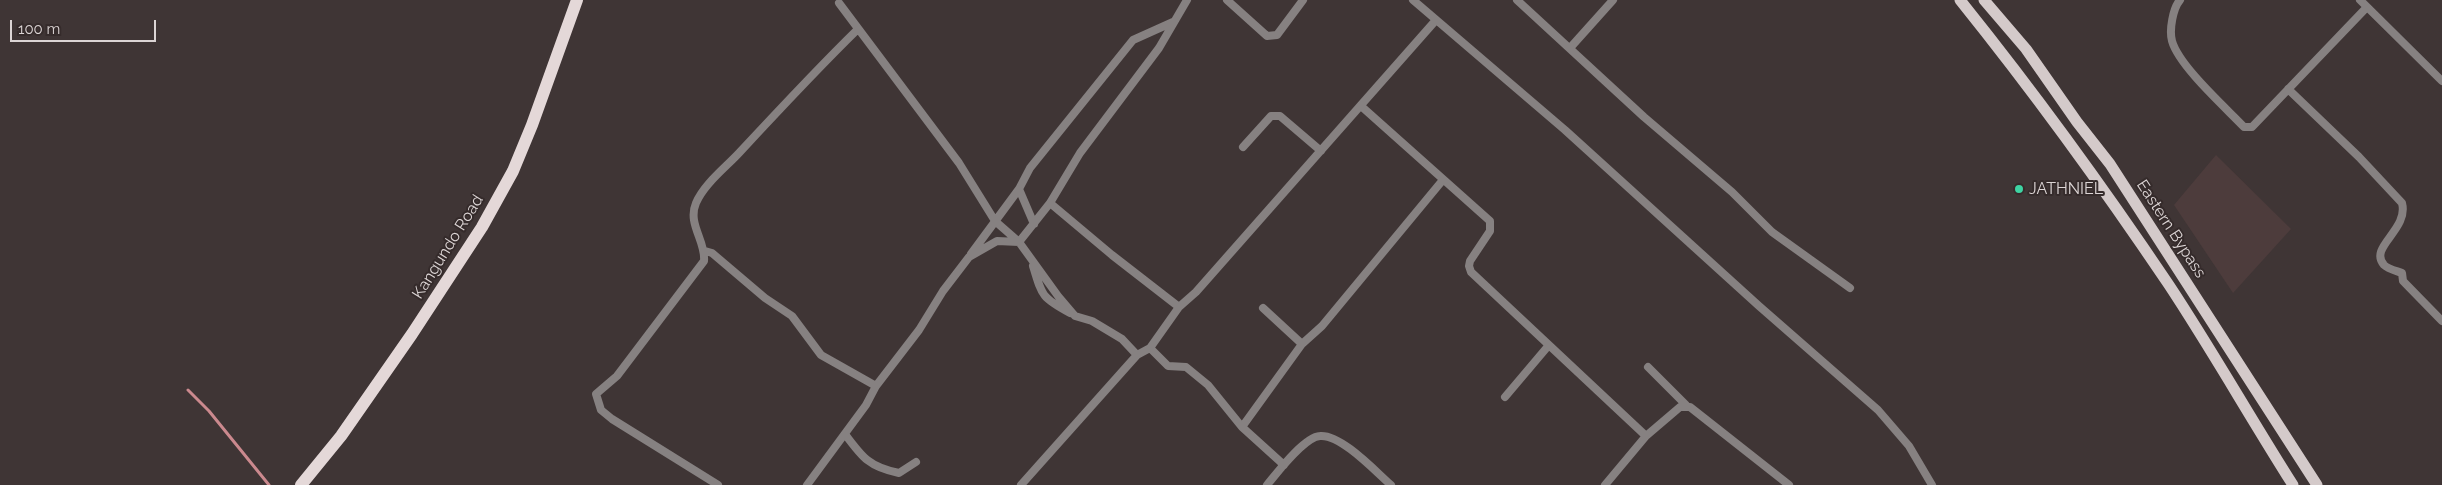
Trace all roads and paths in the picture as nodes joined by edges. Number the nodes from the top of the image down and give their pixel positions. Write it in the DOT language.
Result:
graph roads {
  1 [pos="577,0"];
  2 [pos="1187,0"];
  3 [pos="1227,0"];
  4 [pos="1303,0"];
  5 [pos="1413,0"];
  6 [pos="1517,0"];
  7 [pos="1613,0"];
  8 [pos="1960,0"];
  9 [pos="1984,0"];
  10 [pos="2180,0"];
  11 [pos="2360,0"];
  12 [pos="839,1"];
  13 [pos="2367,7"];
  14 [pos="1436,20"];
  15 [pos="1173,22"];
  16 [pos="858,29"];
  17 [pos="1570,48"];
  18 [pos="2442,80"];
  19 [pos="2288,90"];
  20 [pos="1361,106"];
  21 [pos="1243,147"];
  22 [pos="1321,152"];
  23 [pos="1442,180"];
  24 [pos="1019,189"];
  25 [pos="1050,203"];
  26 [pos="995,221"];
  27 [pos="1034,224"];
  28 [pos="1019,242"];
  29 [pos="705,250"];
  30 [pos="969,257"];
  31 [pos="1032,259"];
  32 [pos="1850,288"];
  33 [pos="1179,307"];
  34 [pos="1262,308"];
  35 [pos="1075,316"];
  36 [pos="2442,320"];
  37 [pos="1302,344"];
  38 [pos="1549,345"];
  39 [pos="1150,348"];
  40 [pos="1137,355"];
  41 [pos="1648,367"];
  42 [pos="876,386"];
  43 [pos="1506,397"];
  44 [pos="1686,405"];
  45 [pos="1242,427"];
  46 [pos="845,434"];
  47 [pos="1646,436"];
  48 [pos="916,462"];
  49 [pos="1284,465"];
  50 [pos="301,485"];
  51 [pos="718,485"];
  52 [pos="807,485"];
  53 [pos="1021,485"];
  54 [pos="1267,485"];
  55 [pos="1391,485"];
  56 [pos="1605,485"];
  57 [pos="1789,485"];
  58 [pos="1932,485"];
  59 [pos="2293,485"];
  60 [pos="2317,485"];
  1 -- 50 [label="highway, Kangundo Road"];
  2 -- 15 [label="street"];
  3 -- 4 [label="street"];
  5 -- 14 [label="street"];
  6 -- 17 [label="street"];
  7 -- 17 [label="street"];
  8 -- 59 [label="main road, Eastern Bypass"];
  9 -- 60 [label="main road, Eastern Bypass"];
  10 -- 19 [label="street"];
  11 -- 13 [label="street"];
  12 -- 16 [label="street"];
  13 -- 18 [label="street"];
  13 -- 19 [label="street"];
  14 -- 20 [label="street"];
  14 -- 58 [label="street"];
  15 -- 24 [label="street"];
  15 -- 25 [label="street"];
  16 -- 26 [label="street"];
  16 -- 29 [label="street"];
  17 -- 32 [label="street"];
  19 -- 36 [label="street"];
  20 -- 22 [label="street"];
  20 -- 23 [label="street"];
  21 -- 22 [label="street"];
  22 -- 33 [label="street"];
  23 -- 37 [label="street"];
  23 -- 38 [label="street"];
  24 -- 26 [label="street"];
  24 -- 27 [label="street"];
  25 -- 27 [label="street"];
  25 -- 33 [label="street"];
  26 -- 28 [label="street"];
  26 -- 30 [label="street"];
  27 -- 28 [label="street"];
  28 -- 30 [label="street"];
  28 -- 31 [label="street"];
  29 -- 42 [label="street"];
  29 -- 51 [label="street"];
  30 -- 42 [label="street"];
  31 -- 35 [label="street"];
  31 -- 35 [label="street"];
  33 -- 39 [label="street"];
  34 -- 37 [label="street"];
  35 -- 40 [label="street"];
  37 -- 45 [label="street"];
  38 -- 43 [label="street"];
  38 -- 47 [label="street"];
  39 -- 40 [label="street"];
  39 -- 45 [label="street"];
  40 -- 53 [label="street"];
  41 -- 44 [label="street"];
  42 -- 46 [label="street"];
  44 -- 47 [label="street"];
  44 -- 57 [label="street"];
  45 -- 49 [label="street"];
  46 -- 48 [label="street"];
  46 -- 52 [label="street"];
  47 -- 56 [label="street"];
  49 -- 54 [label="street"];
  49 -- 55 [label="street"];
}
